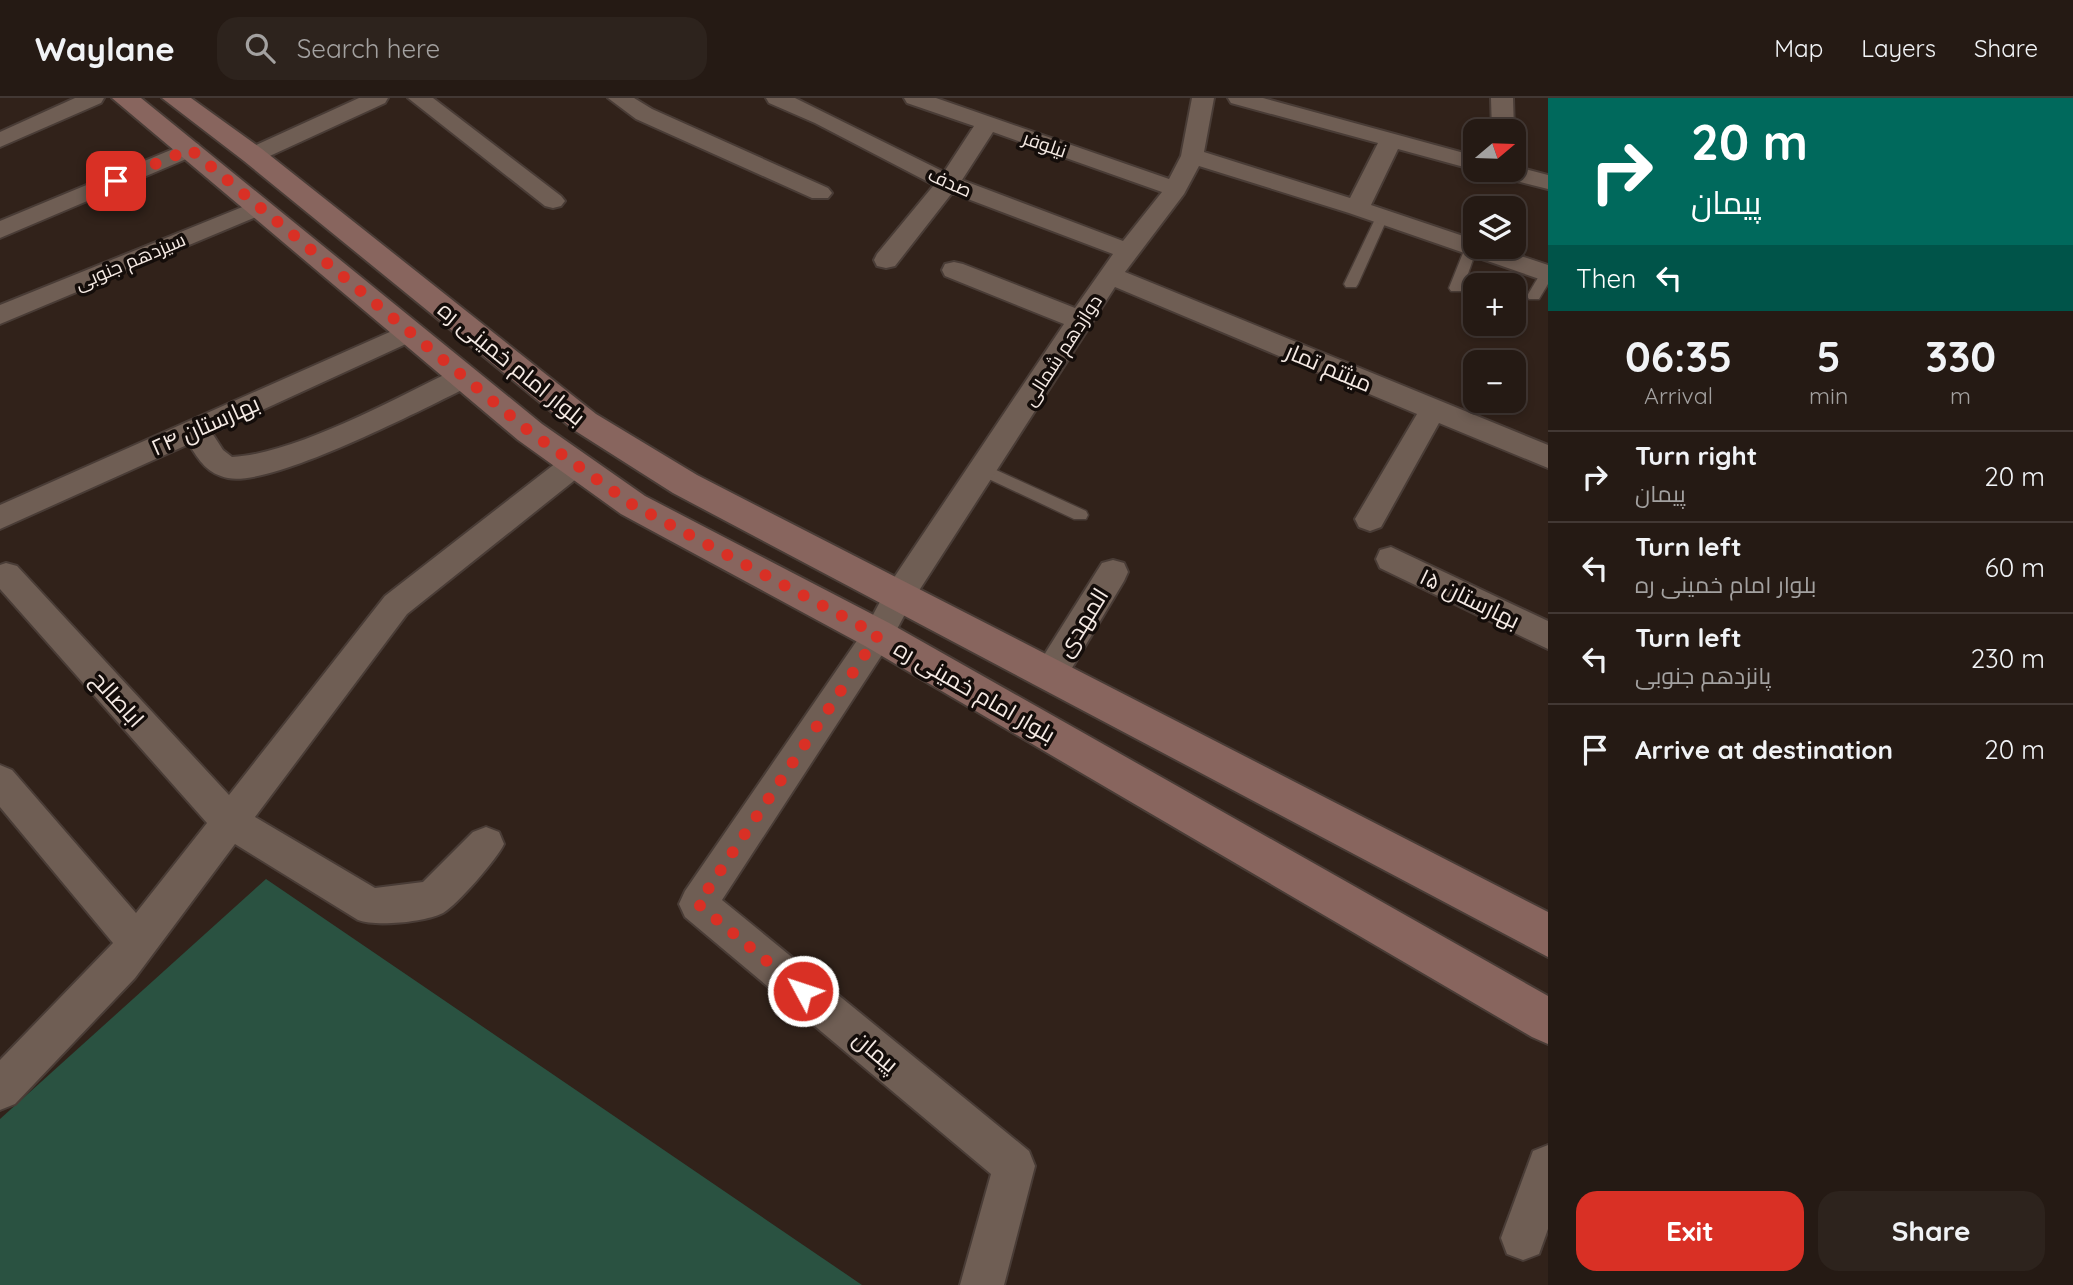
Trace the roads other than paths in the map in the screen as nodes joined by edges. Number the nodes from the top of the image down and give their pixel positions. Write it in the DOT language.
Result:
graph roads {
  1 [pos="93,98"];
  2 [pos="125,98"];
  3 [pos="175,98"];
  4 [pos="376,98"];
  5 [pos="419,98"];
  6 [pos="619,98"];
  7 [pos="777,98"];
  8 [pos="915,98"];
  9 [pos="1203,98"];
  10 [pos="1239,98"];
  11 [pos="1502,98"];
  12 [pos="1503,119"];
  13 [pos="987,124"];
  14 [pos="1391,139"];
  15 [pos="0,140"];
  16 [pos="190,149"];
  17 [pos="253,155"];
  18 [pos="1192,156"];
  19 [pos="1463,160"];
  20 [pos="1526,176"];
  21 [pos="948,183"];
  22 [pos="1548,183"];
  23 [pos="1176,189"];
  24 [pos="820,192"];
  25 [pos="554,201"];
  26 [pos="260,207"];
  27 [pos="1357,208"];
  28 [pos="1382,217"];
  29 [pos="0,230"];
  30 [pos="1463,245"];
  31 [pos="1130,252"];
  32 [pos="1467,259"];
  33 [pos="1503,259"];
  34 [pos="886,260"];
  35 [pos="954,270"];
  36 [pos="1547,274"];
  37 [pos="1111,275"];
  38 [pos="1350,284"];
  39 [pos="1456,289"];
  40 [pos="1534,296"];
  41 [pos="0,315"];
  42 [pos="1082,321"];
  43 [pos="410,332"];
  44 [pos="464,377"];
  45 [pos="1433,410"];
  46 [pos="196,429"];
  47 [pos="1548,457"];
  48 [pos="575,464"];
  49 [pos="984,470"];
  50 [pos="1080,515"];
  51 [pos="0,518"];
  52 [pos="1370,519"];
  53 [pos="1391,559"];
  54 [pos="1113,572"];
  55 [pos="6,575"];
  56 [pos="900,594"];
  57 [pos="878,635"];
  58 [pos="1548,636"];
  59 [pos="1051,673"];
  60 [pos="0,781"];
  61 [pos="230,822"];
  62 [pos="486,844"];
  63 [pos="1548,935"];
  64 [pos="137,943"];
  65 [pos="1548,1021"];
  66 [pos="0,1089"];
  67 [pos="1548,1166"];
  68 [pos="1523,1238"];
  69 [pos="982,1285"];
  1 -- 15 [label="street"];
  2 -- 16 [label="main road, بلوار امام خمینی ره"];
  3 -- 17 [label="main road, بلوار امام خمینی ره"];
  4 -- 17 [label="street"];
  5 -- 25 [label="street"];
  6 -- 24 [label="street"];
  7 -- 21 [label="street, صدف"];
  8 -- 13 [label="street, نیلوفر"];
  9 -- 18 [label="street, دوازدهم شمالی"];
  10 -- 14 [label="street"];
  11 -- 12 [label="street"];
  13 -- 21 [label="street"];
  13 -- 23 [label="street, نیلوفر"];
  14 -- 19 [label="street"];
  14 -- 27 [label="street"];
  16 -- 26 [label="main road, بلوار امام خمینی ره"];
  16 -- 29 [label="street"];
  17 -- 56 [label="main road, بلوار امام خمینی ره"];
  18 -- 23 [label="street, دوازدهم شمالی"];
  18 -- 27 [label="street"];
  20 -- 22 [label="street"];
  21 -- 31 [label="street, صدف"];
  21 -- 34 [label="street"];
  23 -- 31 [label="street, دوازدهم شمالی"];
  26 -- 41 [label="street, سیزدهم جنوبی"];
  26 -- 43 [label="main road, بلوار امام خمینی ره"];
  27 -- 28 [label="street"];
  28 -- 30 [label="street"];
  28 -- 38 [label="lane"];
  31 -- 37 [label="street, دوازدهم شمالی"];
  32 -- 39 [label="lane"];
  33 -- 36 [label="street"];
  35 -- 42 [label="street"];
  36 -- 40 [label="lane"];
  37 -- 42 [label="street, دوازدهم شمالی"];
  37 -- 45 [label="street, میثتم تمار"];
  42 -- 49 [label="street, دوازدهم شمالی"];
  43 -- 44 [label="main road, بلوار امام خمینی ره"];
  43 -- 46 [label="street, بهارستان ۲۴"];
  44 -- 46 [label="street"];
  44 -- 48 [label="main road, بلوار امام خمینی ره"];
  45 -- 47 [label="street, میثتم تمار"];
  45 -- 52 [label="street"];
  46 -- 51 [label="street, بهارستان ۲۴"];
  48 -- 57 [label="main road, بلوار امام خمینی ره"];
  48 -- 61 [label="street"];
  49 -- 50 [label="lane"];
  49 -- 56 [label="street, دوازدهم شمالی"];
  53 -- 58 [label="street, بهارستان ۱۵"];
  54 -- 59 [label="street, المهدی"];
  55 -- 61 [label="street, اباصالح"];
  56 -- 57 [label="street, دوازدهم شمالی"];
  56 -- 59 [label="main road, بلوار امام خمینی ره"];
  57 -- 65 [label="main road, بلوار امام خمینی ره"];
  57 -- 69 [label="street, پیمان"];
  59 -- 63 [label="main road, بلوار امام خمینی ره"];
  60 -- 64 [label="street"];
  61 -- 62 [label="street, اباصالح"];
  61 -- 64 [label="street"];
  64 -- 66 [label="street"];
  67 -- 68 [label="street"];
}
